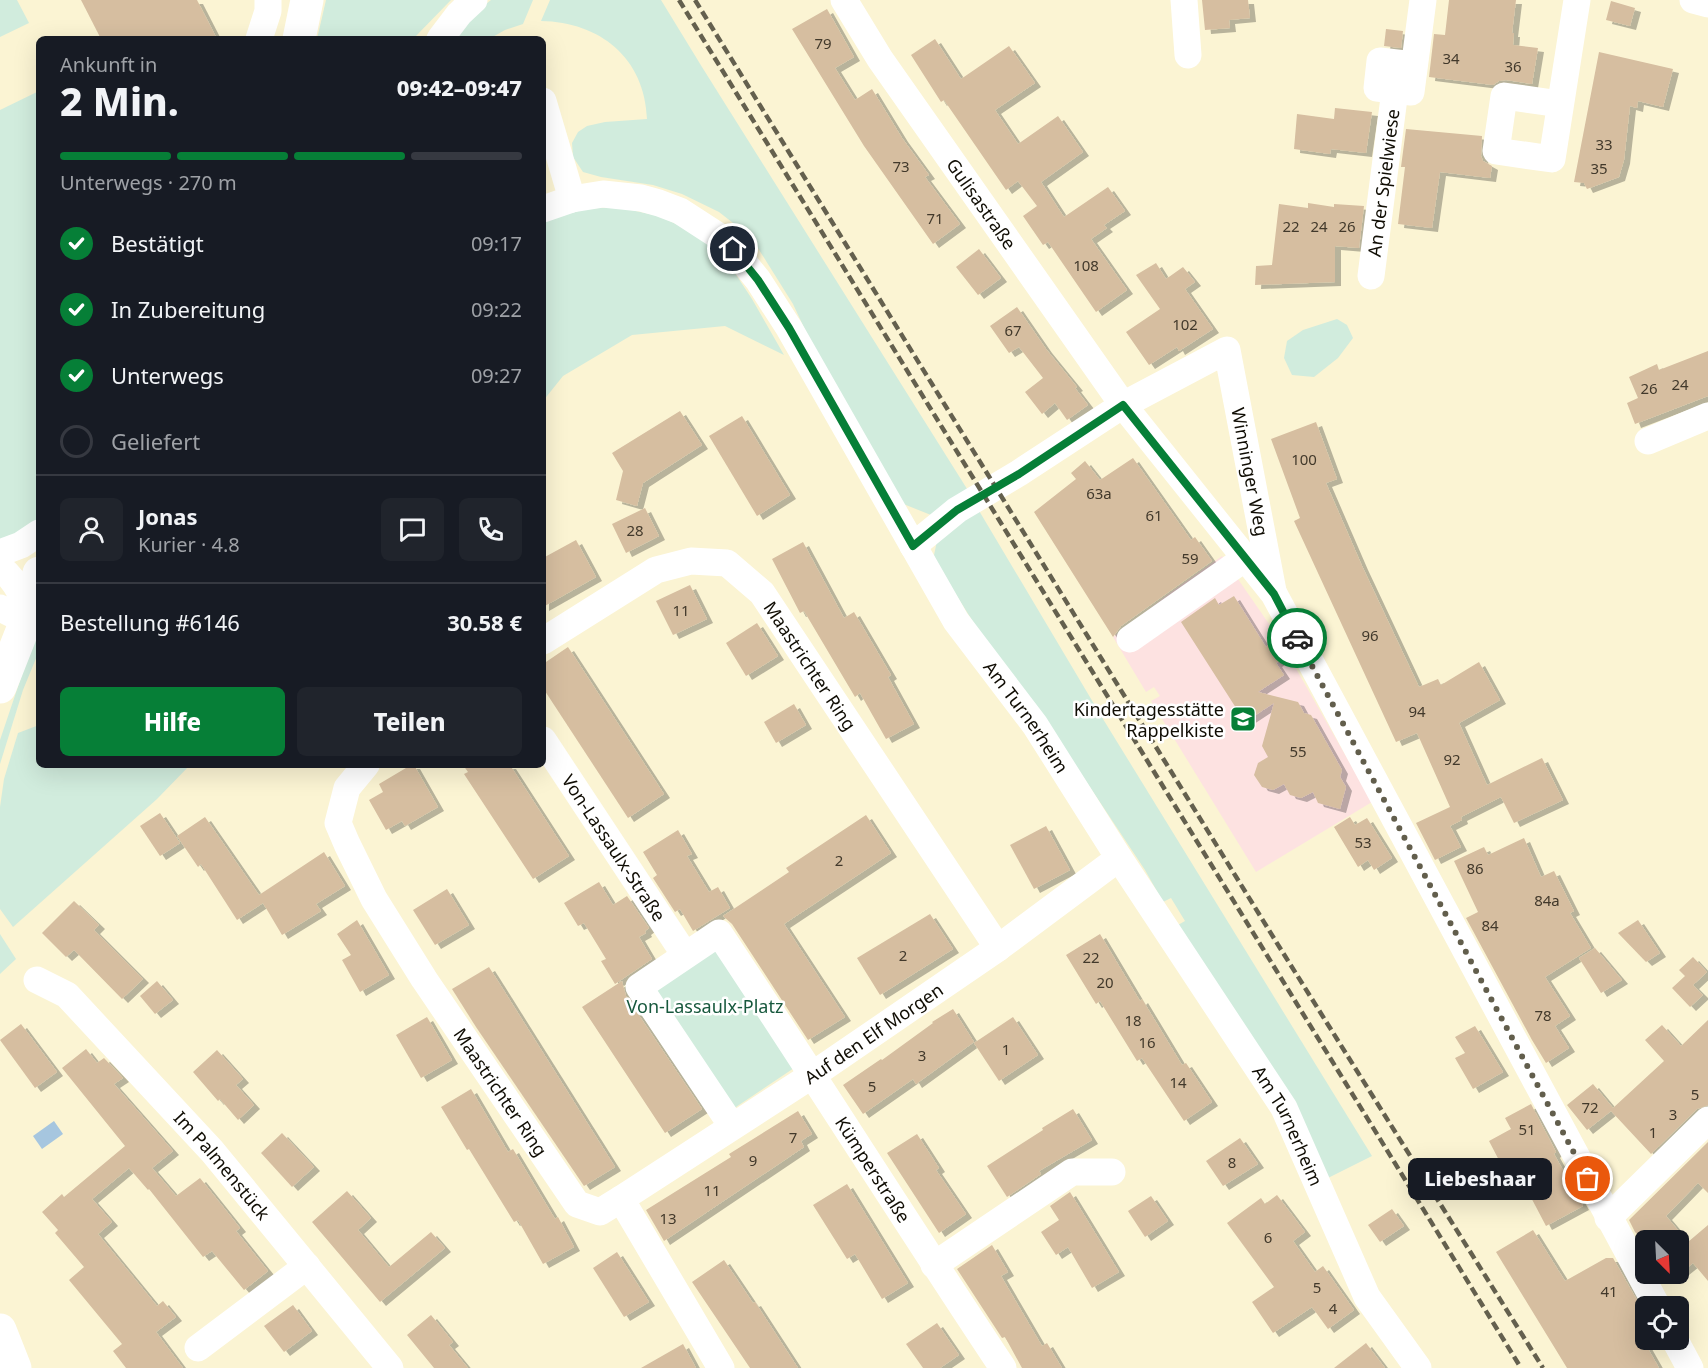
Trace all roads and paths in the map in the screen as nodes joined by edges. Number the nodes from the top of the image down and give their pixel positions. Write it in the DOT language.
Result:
graph roads {
  1 [pos="268,0"];
  2 [pos="307,0"];
  3 [pos="474,0"];
  4 [pos="844,0"];
  5 [pos="1184,0"];
  6 [pos="1423,0"];
  7 [pos="1577,0"];
  8 [pos="1693,0"];
  9 [pos="1708,4"];
  10 [pos="260,36"];
  11 [pos="300,36"];
  12 [pos="442,36"];
  13 [pos="1188,55"];
  14 [pos="1560,104"];
  15 [pos="546,111"];
  16 [pos="572,199"];
  17 [pos="546,208"];
  18 [pos="1371,276"];
  19 [pos="1123,405"];
  20 [pos="1708,416"];
  21 [pos="1665,440"];
  22 [pos="36,536"];
  23 [pos="913,546"];
  24 [pos="0,553"];
  25 [pos="1244,559"];
  26 [pos="0,567"];
  27 [pos="36,580"];
  28 [pos="1274,594"];
  29 [pos="22,612"];
  30 [pos="546,639"];
  31 [pos="1130,639"];
  32 [pos="0,687"];
  33 [pos="546,745"];
  34 [pos="364,768"];
  35 [pos="1119,858"];
  36 [pos="998,948"];
  37 [pos="685,955"];
  38 [pos="37,980"];
  39 [pos="814,1074"];
  40 [pos="1708,1120"];
  41 [pos="732,1126"];
  42 [pos="1112,1172"];
  43 [pos="621,1200"];
  44 [pos="1608,1218"];
  45 [pos="934,1265"];
  46 [pos="307,1266"];
  47 [pos="1651,1296"];
  48 [pos="0,1330"];
  49 [pos="198,1348"];
  50 [pos="1680,1350"];
  51 [pos="1411,1366"];
  52 [pos="15,1368"];
  53 [pos="390,1368"];
  54 [pos="721,1368"];
  55 [pos="1003,1368"];
  56 [pos="1690,1368"];
  1 -- 10 [label="street"];
  2 -- 11 [label="main road"];
  3 -- 12 [label="street"];
  4 -- 19 [label="street, Gulisastraße"];
  5 -- 13 [label="street"];
  6 -- 18 [label="street, An der Spielwiese"];
  7 -- 14 [label="street"];
  8 -- 9 [label="street"];
  15 -- 16 [label="street"];
  16 -- 17 [label="street, Am Turnerheim"];
  16 -- 23 [label="street, Am Turnerheim"];
  19 -- 23 [label="street"];
  19 -- 25 [label="street, Gulisastraße"];
  19 -- 28 [label="street, Winninger Weg"];
  20 -- 21 [label="street"];
  22 -- 24 [label="street"];
  23 -- 35 [label="street, Am Turnerheim"];
  25 -- 28 [label="street, Gulisastraße"];
  25 -- 31 [label="street"];
  26 -- 29 [label="street"];
  27 -- 29 [label="main road"];
  28 -- 44 [label="street, Gulisastraße"];
  29 -- 32 [label="main road"];
  30 -- 36 [label="street, Maastrichter Ring"];
  33 -- 37 [label="street, Von-Lassaulx-Straße"];
  34 -- 43 [label="street, Maastrichter Ring"];
  35 -- 36 [label="street, Auf den Elf Morgen"];
  35 -- 51 [label="street, Am Turnerheim"];
  36 -- 39 [label="street, Auf den Elf Morgen"];
  37 -- 39 [label="street"];
  37 -- 41 [label="street"];
  38 -- 46 [label="street, Im Palmenstück"];
  39 -- 41 [label="street, Auf den Elf Morgen"];
  39 -- 45 [label="street, Kümperstraße"];
  40 -- 44 [label="street"];
  41 -- 43 [label="street, Auf den Elf Morgen"];
  42 -- 45 [label="street"];
  43 -- 54 [label="street"];
  44 -- 47 [label="street, Gulisastraße"];
  45 -- 55 [label="street, Kümperstraße"];
  46 -- 49 [label="street"];
  46 -- 53 [label="street, Im Palmenstück"];
  48 -- 52 [label="main road"];
  50 -- 56 [label="street"];
}
